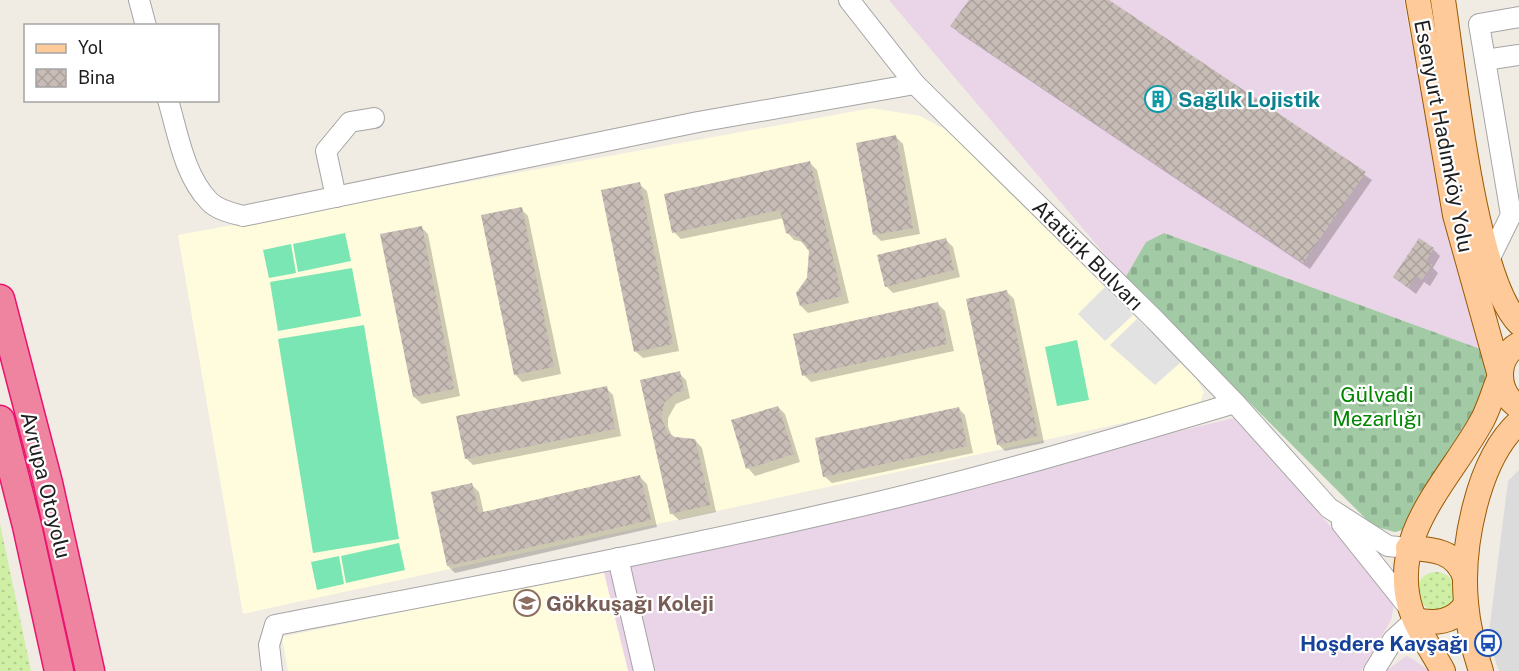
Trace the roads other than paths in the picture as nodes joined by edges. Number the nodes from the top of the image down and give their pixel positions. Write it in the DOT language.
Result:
graph roads {
  1 [pos="139,0"];
  2 [pos="849,0"];
  3 [pos="1418,0"];
  4 [pos="1443,0"];
  5 [pos="1519,17"];
  6 [pos="145,24"];
  7 [pos="1519,55"];
  8 [pos="1485,60"];
  9 [pos="915,84"];
  10 [pos="169,102"];
  11 [pos="374,118"];
  12 [pos="336,197"];
  13 [pos="1488,262"];
  14 [pos="0,298"];
  15 [pos="1519,323"];
  16 [pos="1519,344"];
  17 [pos="1500,376"];
  18 [pos="1235,403"];
  19 [pos="1519,407"];
  20 [pos="0,420"];
  21 [pos="1519,422"];
  22 [pos="1329,508"];
  23 [pos="1408,548"];
  24 [pos="618,558"];
  25 [pos="1465,578"];
  26 [pos="1466,604"];
  27 [pos="1413,615"];
  28 [pos="58,671"];
  29 [pos="90,671"];
  30 [pos="272,671"];
  31 [pos="644,671"];
  32 [pos="1374,671"];
  33 [pos="1443,671"];
  34 [pos="1481,671"];
  1 -- 6 [label="street"];
  2 -- 9 [label="street, Atatürk Bulvarı"];
  3 -- 17 [label="main road, Esenyurt Hadımköy Yolu"];
  4 -- 13 [label="main road, Esenyurt Hadımköy Yolu"];
  5 -- 8 [label="street"];
  7 -- 8 [label="street"];
  8 -- 13 [label="street"];
  9 -- 12 [label="street"];
  9 -- 18 [label="street, Atatürk Bulvarı"];
  10 -- 12 [label="street"];
  11 -- 12 [label="street"];
  13 -- 15 [label="main road, Esenyurt Hadımköy Yolu"];
  14 -- 29 [label="highway, Avrupa Otoyolu"];
  16 -- 17 [label="main road, Atatürk Bulvarı"];
  17 -- 19 [label="main road, Esenyurt Hadımköy Yolu"];
  17 -- 23 [label="main road, Atatürk Bulvarı"];
  18 -- 22 [label="street, Atatürk Bulvarı"];
  18 -- 24 [label="street"];
  20 -- 28 [label="highway, Avrupa Otoyolu"];
  21 -- 25 [label="main road"];
  22 -- 23 [label="street, Atatürk Bulvarı"];
  22 -- 27 [label="street, Atatürk Bulvarı"];
  23 -- 25 [label="main road"];
  23 -- 27 [label="main road, Atatürk Bulvarı"];
  24 -- 30 [label="street"];
  24 -- 31 [label="street"];
  25 -- 26 [label="main road"];
  26 -- 27 [label="main road"];
  26 -- 34 [label="main road"];
  27 -- 32 [label="street"];
  27 -- 33 [label="main road, Atatürk Bulvarı"];
}
